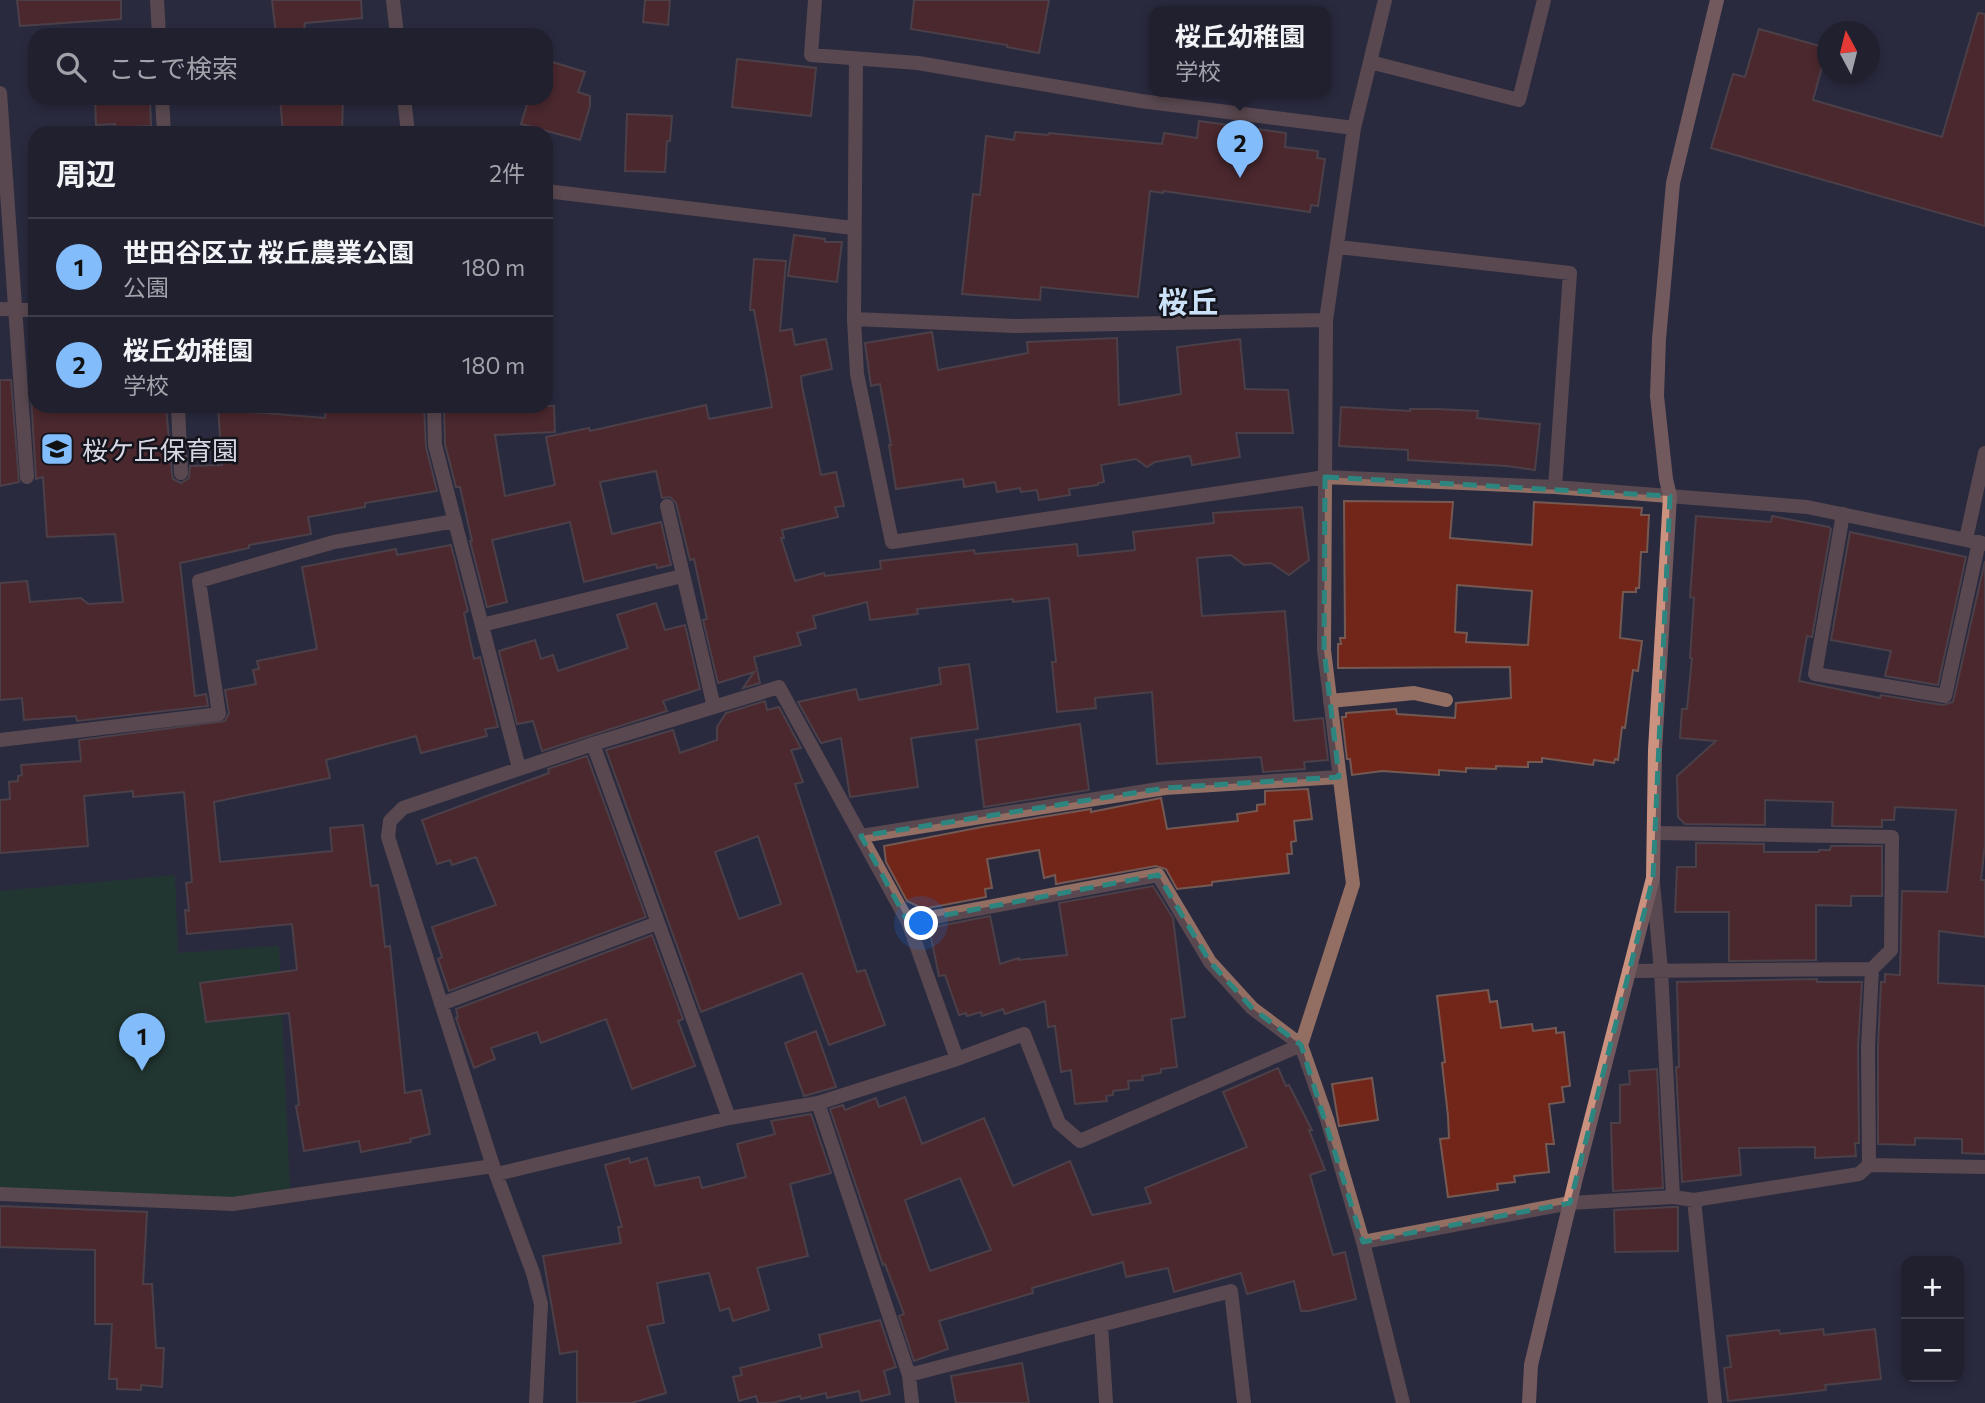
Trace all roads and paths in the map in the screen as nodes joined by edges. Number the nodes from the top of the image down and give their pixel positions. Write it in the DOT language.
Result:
graph roads {
  1 [pos="158,0"];
  2 [pos="393,0"];
  3 [pos="815,0"];
  4 [pos="1385,0"];
  5 [pos="1544,0"];
  6 [pos="1717,0"];
  7 [pos="159,28"];
  8 [pos="396,28"];
  9 [pos="856,59"];
  10 [pos="1370,62"];
  11 [pos="0,93"];
  12 [pos="162,105"];
  13 [pos="405,105"];
  14 [pos="164,126"];
  15 [pos="407,126"];
  16 [pos="1354,128"];
  17 [pos="553,192"];
  18 [pos="853,228"];
  19 [pos="1338,247"];
  20 [pos="0,309"];
  21 [pos="16,309"];
  22 [pos="28,310"];
  23 [pos="853,319"];
  24 [pos="1326,320"];
  25 [pos="178,413"];
  26 [pos="434,413"];
  27 [pos="1985,453"];
  28 [pos="181,473"];
  29 [pos="26,477"];
  30 [pos="1325,477"];
  31 [pos="1555,486"];
  32 [pos="1671,496"];
  33 [pos="667,506"];
  34 [pos="1843,514"];
  35 [pos="455,521"];
  36 [pos="1976,542"];
  37 [pos="682,576"];
  38 [pos="482,625"];
  39 [pos="1330,701"];
  40 [pos="1446,701"];
  41 [pos="715,706"];
  42 [pos="0,740"];
  43 [pos="593,744"];
  44 [pos="519,768"];
  45 [pos="1339,777"];
  46 [pos="1654,833"];
  47 [pos="861,836"];
  48 [pos="1653,878"];
  49 [pos="908,922"];
  50 [pos="657,923"];
  51 [pos="1872,968"];
  52 [pos="1629,971"];
  53 [pos="1661,971"];
  54 [pos="441,1004"];
  55 [pos="1301,1045"];
  56 [pos="957,1059"];
  57 [pos="818,1103"];
  58 [pos="729,1118"];
  59 [pos="1869,1166"];
  60 [pos="1985,1167"];
  61 [pos="495,1170"];
  62 [pos="0,1194"];
  63 [pos="1674,1197"];
  64 [pos="1693,1200"];
  65 [pos="1570,1203"];
  66 [pos="1363,1242"];
  67 [pos="1101,1325"];
  68 [pos="909,1375"];
  69 [pos="536,1403"];
  70 [pos="912,1403"];
  71 [pos="1106,1403"];
  72 [pos="1244,1403"];
  73 [pos="1403,1403"];
  74 [pos="1529,1403"];
  75 [pos="1715,1403"];
  1 -- 7 [label="street"];
  2 -- 8 [label="street"];
  3 -- 9 [label="street"];
  4 -- 10 [label="street"];
  5 -- 10 [label="street"];
  6 -- 32 [label="street"];
  9 -- 16 [label="street"];
  9 -- 18 [label="street"];
  10 -- 16 [label="street"];
  11 -- 21 [label="street"];
  12 -- 14 [label="street"];
  13 -- 15 [label="street"];
  16 -- 19 [label="street"];
  17 -- 18 [label="street"];
  18 -- 23 [label="street"];
  19 -- 24 [label="street"];
  19 -- 31 [label="street"];
  20 -- 21 [label="street"];
  21 -- 22 [label="street"];
  21 -- 29 [label="street"];
  23 -- 24 [label="street"];
  23 -- 30 [label="street"];
  24 -- 30 [label="street"];
  25 -- 28 [label="street"];
  26 -- 35 [label="street"];
  27 -- 36 [label="street"];
  30 -- 31 [label="street"];
  30 -- 39 [label="street"];
  31 -- 32 [label="street"];
  32 -- 34 [label="street"];
  32 -- 46 [label="street"];
  33 -- 37 [label="street"];
  34 -- 36 [label="street"];
  34 -- 36 [label="street"];
  35 -- 38 [label="street"];
  35 -- 42 [label="street"];
  37 -- 38 [label="street"];
  37 -- 41 [label="street"];
  38 -- 44 [label="street"];
  39 -- 40 [label="street"];
  39 -- 45 [label="street"];
  41 -- 43 [label="street"];
  41 -- 47 [label="street"];
  43 -- 44 [label="street"];
  43 -- 50 [label="street"];
  44 -- 54 [label="street"];
  45 -- 47 [label="street"];
  45 -- 55 [label="street"];
  46 -- 48 [label="street"];
  46 -- 51 [label="street"];
  47 -- 49 [label="street"];
  48 -- 52 [label="street"];
  48 -- 53 [label="street"];
  49 -- 55 [label="street"];
  49 -- 56 [label="street"];
  50 -- 54 [label="street"];
  50 -- 58 [label="street"];
  51 -- 53 [label="street"];
  51 -- 59 [label="street"];
  52 -- 53 [label="street"];
  52 -- 65 [label="street"];
  53 -- 63 [label="street"];
  54 -- 61 [label="street"];
  55 -- 56 [label="street"];
  55 -- 66 [label="street"];
  56 -- 57 [label="street"];
  57 -- 58 [label="street"];
  57 -- 68 [label="street"];
  58 -- 61 [label="street"];
  59 -- 60 [label="street"];
  59 -- 64 [label="street"];
  61 -- 62 [label="street"];
  61 -- 69 [label="street"];
  63 -- 64 [label="street"];
  63 -- 65 [label="street"];
  64 -- 75 [label="street"];
  65 -- 66 [label="street"];
  65 -- 74 [label="street"];
  66 -- 73 [label="street"];
  67 -- 68 [label="street"];
  67 -- 71 [label="street"];
  67 -- 72 [label="street"];
  68 -- 70 [label="street"];
}
